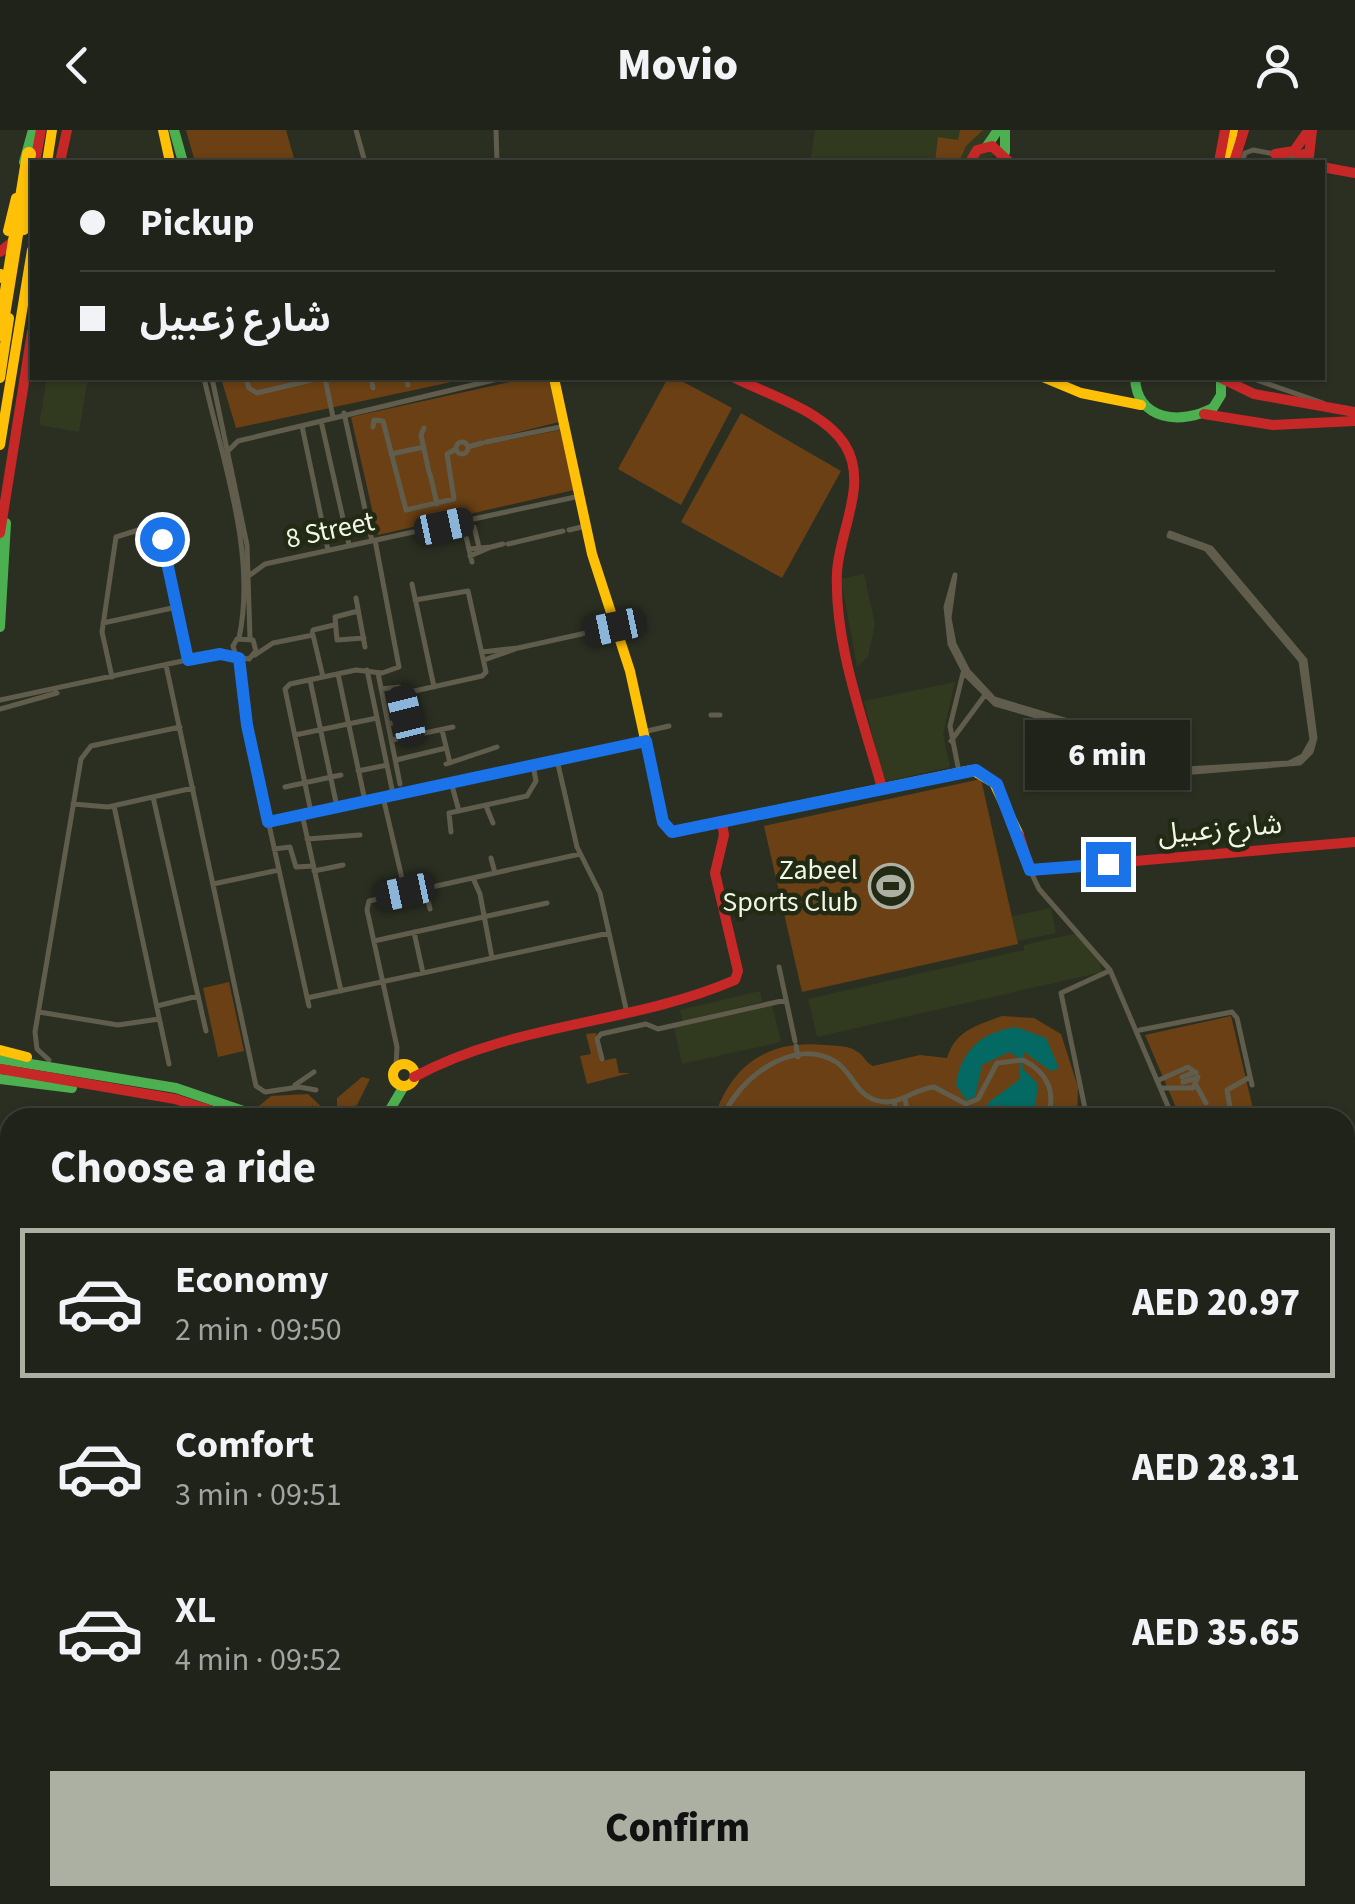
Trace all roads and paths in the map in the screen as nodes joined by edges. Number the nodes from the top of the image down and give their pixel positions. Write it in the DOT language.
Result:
graph roads {
  1 [pos="32,130"];
  2 [pos="41,130"];
  3 [pos="52,130"];
  4 [pos="64,130"];
  5 [pos="162,130"];
  6 [pos="174,130"];
  7 [pos="356,130"];
  8 [pos="496,130"];
  9 [pos="1225,130"];
  10 [pos="1238,130"];
  11 [pos="1000,131"];
  12 [pos="1308,131"];
  13 [pos="987,146"];
  14 [pos="1275,154"];
  15 [pos="1008,158"];
  16 [pos="37,159"];
  17 [pos="59,160"];
  18 [pos="170,160"];
  19 [pos="182,160"];
  20 [pos="364,160"];
  21 [pos="497,160"];
  22 [pos="971,160"];
  23 [pos="1219,160"];
  24 [pos="1231,160"];
  25 [pos="1244,160"];
  26 [pos="1305,160"];
  27 [pos="1310,160"];
  28 [pos="1325,164"];
  29 [pos="1355,171"];
  30 [pos="30,190"];
  31 [pos="30,201"];
  32 [pos="30,206"];
  33 [pos="30,209"];
  34 [pos="17,278"];
  35 [pos="30,311"];
  36 [pos="11,333"];
  37 [pos="2,379"];
  38 [pos="204,380"];
  39 [pos="212,380"];
  40 [pos="246,380"];
  41 [pos="323,380"];
  42 [pos="371,380"];
  43 [pos="493,380"];
  44 [pos="554,380"];
  45 [pos="739,380"];
  46 [pos="1050,380"];
  47 [pos="1135,380"];
  48 [pos="1221,380"];
  49 [pos="1225,380"];
  50 [pos="1254,380"];
  51 [pos="287,381"];
  52 [pos="373,388"];
  53 [pos="1142,405"];
  54 [pos="1324,406"];
  55 [pos="1355,412"];
  56 [pos="344,413"];
  57 [pos="1204,414"];
  58 [pos="333,417"];
  59 [pos="322,421"];
  60 [pos="1345,424"];
  61 [pos="302,426"];
  62 [pos="373,426"];
  63 [pos="564,426"];
  64 [pos="424,428"];
  65 [pos="224,434"];
  66 [pos="238,441"];
  67 [pos="0,445"];
  68 [pos="424,447"];
  69 [pos="228,452"];
  70 [pos="390,454"];
  71 [pos="580,496"];
  72 [pos="5,504"];
  73 [pos="436,504"];
  74 [pos="586,526"];
  75 [pos="0,533"];
  76 [pos="374,541"];
  77 [pos="350,546"];
  78 [pos="328,550"];
  79 [pos="474,552"];
  80 [pos="248,557"];
  81 [pos="265,564"];
  82 [pos="250,576"];
  83 [pos="412,584"];
  84 [pos="356,598"];
  85 [pos="415,600"];
  86 [pos="177,607"];
  87 [pos="358,610"];
  88 [pos="103,623"];
  89 [pos="334,625"];
  90 [pos="0,627"];
  91 [pos="614,627"];
  92 [pos="312,635"];
  93 [pos="364,638"];
  94 [pos="252,639"];
  95 [pos="237,640"];
  96 [pos="273,643"];
  97 [pos="366,647"];
  98 [pos="215,654"];
  99 [pos="253,656"];
  100 [pos="483,656"];
  101 [pos="238,657"];
  102 [pos="188,660"];
  103 [pos="166,665"];
  104 [pos="367,670"];
  105 [pos="964,670"];
  106 [pos="378,673"];
  107 [pos="338,674"];
  108 [pos="244,676"];
  109 [pos="110,677"];
  110 [pos="323,677"];
  111 [pos="310,680"];
  112 [pos="434,687"];
  113 [pos="381,689"];
  114 [pos="401,694"];
  115 [pos="986,695"];
  116 [pos="1310,699"];
  117 [pos="0,700"];
  118 [pos="0,709"];
  119 [pos="720,714"];
  120 [pos="712,715"];
  121 [pos="377,718"];
  122 [pos="348,724"];
  123 [pos="388,724"];
  124 [pos="180,726"];
  125 [pos="670,726"];
  126 [pos="453,727"];
  127 [pos="321,730"];
  128 [pos="442,730"];
  129 [pos="295,735"];
  130 [pos="644,736"];
  131 [pos="391,741"];
  132 [pos="951,741"];
  133 [pos="497,747"];
  134 [pos="446,748"];
  135 [pos="395,760"];
  136 [pos="557,760"];
  137 [pos="386,765"];
  138 [pos="533,765"];
  139 [pos="358,771"];
  140 [pos="959,772"];
  141 [pos="341,775"];
  142 [pos="331,777"];
  143 [pos="451,782"];
  144 [pos="305,783"];
  145 [pos="400,784"];
  146 [pos="285,787"];
  147 [pos="193,788"];
  148 [pos="882,788"];
  149 [pos="393,794"];
  150 [pos="153,797"];
  151 [pos="383,797"];
  152 [pos="364,801"];
  153 [pos="73,804"];
  154 [pos="114,806"];
  155 [pos="338,806"];
  156 [pos="486,806"];
  157 [pos="459,811"];
  158 [pos="311,812"];
  159 [pos="302,814"];
  160 [pos="268,822"];
  161 [pos="493,822"];
  162 [pos="722,823"];
  163 [pos="451,832"];
  164 [pos="360,835"];
  165 [pos="307,839"];
  166 [pos="1355,842"];
  167 [pos="274,849"];
  168 [pos="580,854"];
  169 [pos="491,858"];
  170 [pos="343,866"];
  171 [pos="314,869"];
  172 [pos="279,870"];
  173 [pos="1030,870"];
  174 [pos="495,873"];
  175 [pos="473,878"];
  176 [pos="213,884"];
  177 [pos="425,888"];
  178 [pos="405,892"];
  179 [pos="547,903"];
  180 [pos="430,909"];
  181 [pos="483,917"];
  182 [pos="414,932"];
  183 [pos="609,933"];
  184 [pos="374,941"];
  185 [pos="492,958"];
  186 [pos="779,967"];
  187 [pos="1110,970"];
  188 [pos="423,973"];
  189 [pos="383,982"];
  190 [pos="341,991"];
  191 [pos="198,996"];
  192 [pos="786,1000"];
  193 [pos="157,1006"];
  194 [pos="38,1012"];
  195 [pos="627,1012"];
  196 [pos="160,1018"];
  197 [pos="206,1030"];
  198 [pos="1139,1030"];
  199 [pos="35,1032"];
  200 [pos="4,1054"];
  201 [pos="798,1057"];
  202 [pos="49,1060"];
  203 [pos="602,1060"];
  204 [pos="170,1064"];
  205 [pos="0,1069"];
  206 [pos="314,1072"];
  207 [pos="403,1077"];
  208 [pos="1196,1077"];
  209 [pos="0,1079"];
  210 [pos="1159,1080"];
  211 [pos="1182,1080"];
  212 [pos="1237,1083"];
  213 [pos="122,1084"];
  214 [pos="290,1087"];
  215 [pos="1162,1088"];
  216 [pos="316,1090"];
  217 [pos="1242,1092"];
  218 [pos="905,1099"];
  219 [pos="894,1102"];
  220 [pos="1206,1103"];
  221 [pos="206,1108"];
  222 [pos="238,1108"];
  223 [pos="389,1108"];
  224 [pos="730,1108"];
  225 [pos="896,1108"];
  226 [pos="907,1108"];
  227 [pos="1050,1108"];
  228 [pos="1085,1108"];
  229 [pos="1169,1108"];
  230 [pos="1229,1108"];
  1 -- 16 [label="main road"];
  2 -- 16 [label="main road"];
  3 -- 16 [label="main road"];
  4 -- 17 [label="main road"];
  5 -- 18 [label="main road"];
  6 -- 19 [label="main road"];
  7 -- 20 [label="street"];
  8 -- 21 [label="street"];
  9 -- 23 [label="main road"];
  10 -- 24 [label="main road"];
  11 -- 13 [label="main road"];
  11 -- 15 [label="main road"];
  12 -- 14 [label="main road"];
  12 -- 27 [label="main road"];
  13 -- 15 [label="main road"];
  13 -- 22 [label="main road"];
  14 -- 25 [label="street"];
  14 -- 26 [label="street"];
  28 -- 29 [label="main road"];
  30 -- 34 [label="main road"];
  31 -- 34 [label="main road, bridge"];
  32 -- 36 [label="main road, bridge"];
  33 -- 34 [label="main road"];
  34 -- 36 [label="main road"];
  34 -- 37 [label="main road"];
  35 -- 36 [label="main road"];
  36 -- 37 [label="main road"];
  36 -- 72 [label="main road"];
  37 -- 67 [label="main road"];
  38 -- 95 [label="street"];
  39 -- 65 [label="street"];
  40 -- 51 [label="street"];
  41 -- 58 [label="street"];
  42 -- 52 [label="street"];
  43 -- 56 [label="street"];
  44 -- 63 [label="main road"];
  45 -- 148 [label="main road"];
  46 -- 53 [label="main road"];
  47 -- 53 [label="main road"];
  48 -- 57 [label="main road"];
  49 -- 54 [label="main road"];
  50 -- 54 [label="street"];
  53 -- 57 [label="main road"];
  54 -- 55 [label="main road"];
  56 -- 58 [label="street"];
  56 -- 76 [label="street"];
  57 -- 60 [label="main road"];
  58 -- 59 [label="street"];
  59 -- 61 [label="street"];
  59 -- 77 [label="street"];
  61 -- 66 [label="street"];
  61 -- 78 [label="street"];
  62 -- 70 [label="street"];
  63 -- 71 [label="main road"];
  63 -- 73 [label="street"];
  64 -- 68 [label="street"];
  65 -- 66 [label="street"];
  65 -- 69 [label="street"];
  66 -- 69 [label="street"];
  68 -- 70 [label="street"];
  68 -- 73 [label="street"];
  69 -- 80 [label="street"];
  70 -- 73 [label="street"];
  71 -- 74 [label="main road"];
  71 -- 76 [label="street, 8 Street"];
  72 -- 75 [label="main road"];
  72 -- 90 [label="main road"];
  74 -- 79 [label="street"];
  74 -- 91 [label="main road"];
  76 -- 77 [label="street, 8 Street"];
  76 -- 106 [label="street"];
  77 -- 78 [label="street, 8 Street"];
  78 -- 81 [label="street, 8 Street"];
  80 -- 81 [label="street"];
  80 -- 82 [label="street"];
  81 -- 82 [label="street"];
  82 -- 94 [label="street"];
  83 -- 85 [label="street"];
  84 -- 87 [label="street"];
  85 -- 100 [label="street"];
  85 -- 112 [label="street"];
  86 -- 88 [label="street"];
  86 -- 88 [label="street"];
  86 -- 102 [label="street"];
  87 -- 89 [label="street"];
  87 -- 93 [label="street"];
  88 -- 109 [label="street"];
  89 -- 92 [label="street"];
  89 -- 93 [label="street"];
  91 -- 100 [label="street"];
  91 -- 130 [label="main road"];
  92 -- 96 [label="street"];
  92 -- 110 [label="street"];
  93 -- 97 [label="street"];
  94 -- 95 [label="street"];
  94 -- 96 [label="street"];
  94 -- 99 [label="street"];
  95 -- 98 [label="street"];
  95 -- 101 [label="street"];
  96 -- 99 [label="street"];
  98 -- 101 [label="street"];
  98 -- 102 [label="street"];
  99 -- 101 [label="street"];
  99 -- 108 [label="street"];
  100 -- 112 [label="street"];
  101 -- 108 [label="street"];
  102 -- 103 [label="street"];
  103 -- 109 [label="street"];
  103 -- 124 [label="street"];
  104 -- 106 [label="street"];
  104 -- 107 [label="street"];
  104 -- 121 [label="street"];
  105 -- 105 [label="street"];
  105 -- 115 [label="street"];
  105 -- 132 [label="street"];
  106 -- 113 [label="street"];
  107 -- 110 [label="street"];
  107 -- 122 [label="street"];
  108 -- 160 [label="street"];
  109 -- 117 [label="street"];
  109 -- 118 [label="street"];
  110 -- 111 [label="street"];
  111 -- 127 [label="street"];
  111 -- 129 [label="street"];
  112 -- 114 [label="street"];
  113 -- 114 [label="street"];
  113 -- 123 [label="street"];
  114 -- 123 [label="street"];
  115 -- 116 [label="street"];
  115 -- 132 [label="street"];
  116 -- 116 [label="street"];
  119 -- 120 [label="street"];
  121 -- 122 [label="street"];
  121 -- 137 [label="street"];
  122 -- 127 [label="street"];
  122 -- 139 [label="street"];
  123 -- 131 [label="street"];
  124 -- 147 [label="street"];
  124 -- 153 [label="street"];
  125 -- 130 [label="street"];
  126 -- 128 [label="street"];
  127 -- 129 [label="street"];
  127 -- 142 [label="street"];
  128 -- 131 [label="street"];
  128 -- 134 [label="street"];
  129 -- 144 [label="street"];
  130 -- 136 [label="street"];
  130 -- 162 [label="main road"];
  131 -- 135 [label="street"];
  132 -- 140 [label="street"];
  133 -- 134 [label="street"];
  134 -- 135 [label="street"];
  135 -- 145 [label="street"];
  136 -- 138 [label="street"];
  136 -- 168 [label="street"];
  137 -- 139 [label="street"];
  137 -- 149 [label="street"];
  138 -- 143 [label="street"];
  138 -- 156 [label="street"];
  139 -- 152 [label="street"];
  140 -- 148 [label="main road"];
  140 -- 173 [label="main road"];
  141 -- 142 [label="street"];
  142 -- 144 [label="street"];
  142 -- 155 [label="street"];
  143 -- 149 [label="street"];
  143 -- 157 [label="street"];
  144 -- 146 [label="street"];
  144 -- 158 [label="street"];
  147 -- 150 [label="street"];
  147 -- 176 [label="street"];
  148 -- 162 [label="main road"];
  149 -- 151 [label="street"];
  150 -- 154 [label="street"];
  150 -- 191 [label="street"];
  151 -- 152 [label="street"];
  151 -- 178 [label="street"];
  152 -- 155 [label="street"];
  153 -- 154 [label="street"];
  153 -- 194 [label="street"];
  154 -- 193 [label="street"];
  155 -- 158 [label="street"];
  156 -- 157 [label="street"];
  156 -- 161 [label="street"];
  157 -- 163 [label="street"];
  158 -- 159 [label="street"];
  159 -- 160 [label="street"];
  159 -- 165 [label="street"];
  160 -- 167 [label="street"];
  162 -- 195 [label="main road"];
  164 -- 165 [label="street"];
  165 -- 171 [label="street"];
  166 -- 173 [label="main road, شارع زعبيل"];
  167 -- 171 [label="street"];
  167 -- 172 [label="street"];
  168 -- 174 [label="street"];
  168 -- 183 [label="street"];
  169 -- 174 [label="street"];
  170 -- 171 [label="street"];
  171 -- 190 [label="street"];
  172 -- 176 [label="street"];
  172 -- 190 [label="street"];
  173 -- 187 [label="street"];
  174 -- 175 [label="street"];
  175 -- 177 [label="street"];
  175 -- 181 [label="street"];
  176 -- 214 [label="street"];
  177 -- 178 [label="street"];
  177 -- 180 [label="street"];
  178 -- 184 [label="street"];
  179 -- 181 [label="street"];
  181 -- 182 [label="street"];
  181 -- 185 [label="street"];
  182 -- 184 [label="street"];
  182 -- 188 [label="street"];
  183 -- 185 [label="street"];
  183 -- 195 [label="street"];
  184 -- 189 [label="street"];
  185 -- 188 [label="street"];
  186 -- 192 [label="street"];
  187 -- 198 [label="street"];
  187 -- 228 [label="street"];
  188 -- 189 [label="street"];
  189 -- 190 [label="street"];
  189 -- 207 [label="street"];
  191 -- 193 [label="street"];
  191 -- 197 [label="street"];
  192 -- 201 [label="street"];
  192 -- 203 [label="street"];
  193 -- 196 [label="street"];
  194 -- 196 [label="street"];
  194 -- 199 [label="street"];
  195 -- 207 [label="main road"];
  196 -- 204 [label="street"];
  198 -- 210 [label="street"];
  198 -- 212 [label="street"];
  199 -- 200 [label="street"];
  199 -- 202 [label="street"];
  200 -- 202 [label="main road"];
  200 -- 213 [label="main road"];
  201 -- 219 [label="street"];
  201 -- 224 [label="street"];
  202 -- 213 [label="main road"];
  205 -- 213 [label="main road"];
  206 -- 214 [label="street"];
  207 -- 223 [label="main road"];
  208 -- 211 [label="street"];
  208 -- 211 [label="street"];
  208 -- 220 [label="street"];
  209 -- 213 [label="main road"];
  210 -- 211 [label="street"];
  210 -- 215 [label="street"];
  211 -- 215 [label="street"];
  212 -- 217 [label="street"];
  212 -- 230 [label="street"];
  213 -- 221 [label="main road"];
  213 -- 222 [label="main road"];
  214 -- 216 [label="street"];
  215 -- 229 [label="street"];
  218 -- 219 [label="street"];
  218 -- 226 [label="street"];
  218 -- 227 [label="street"];
  219 -- 225 [label="street"];
}
